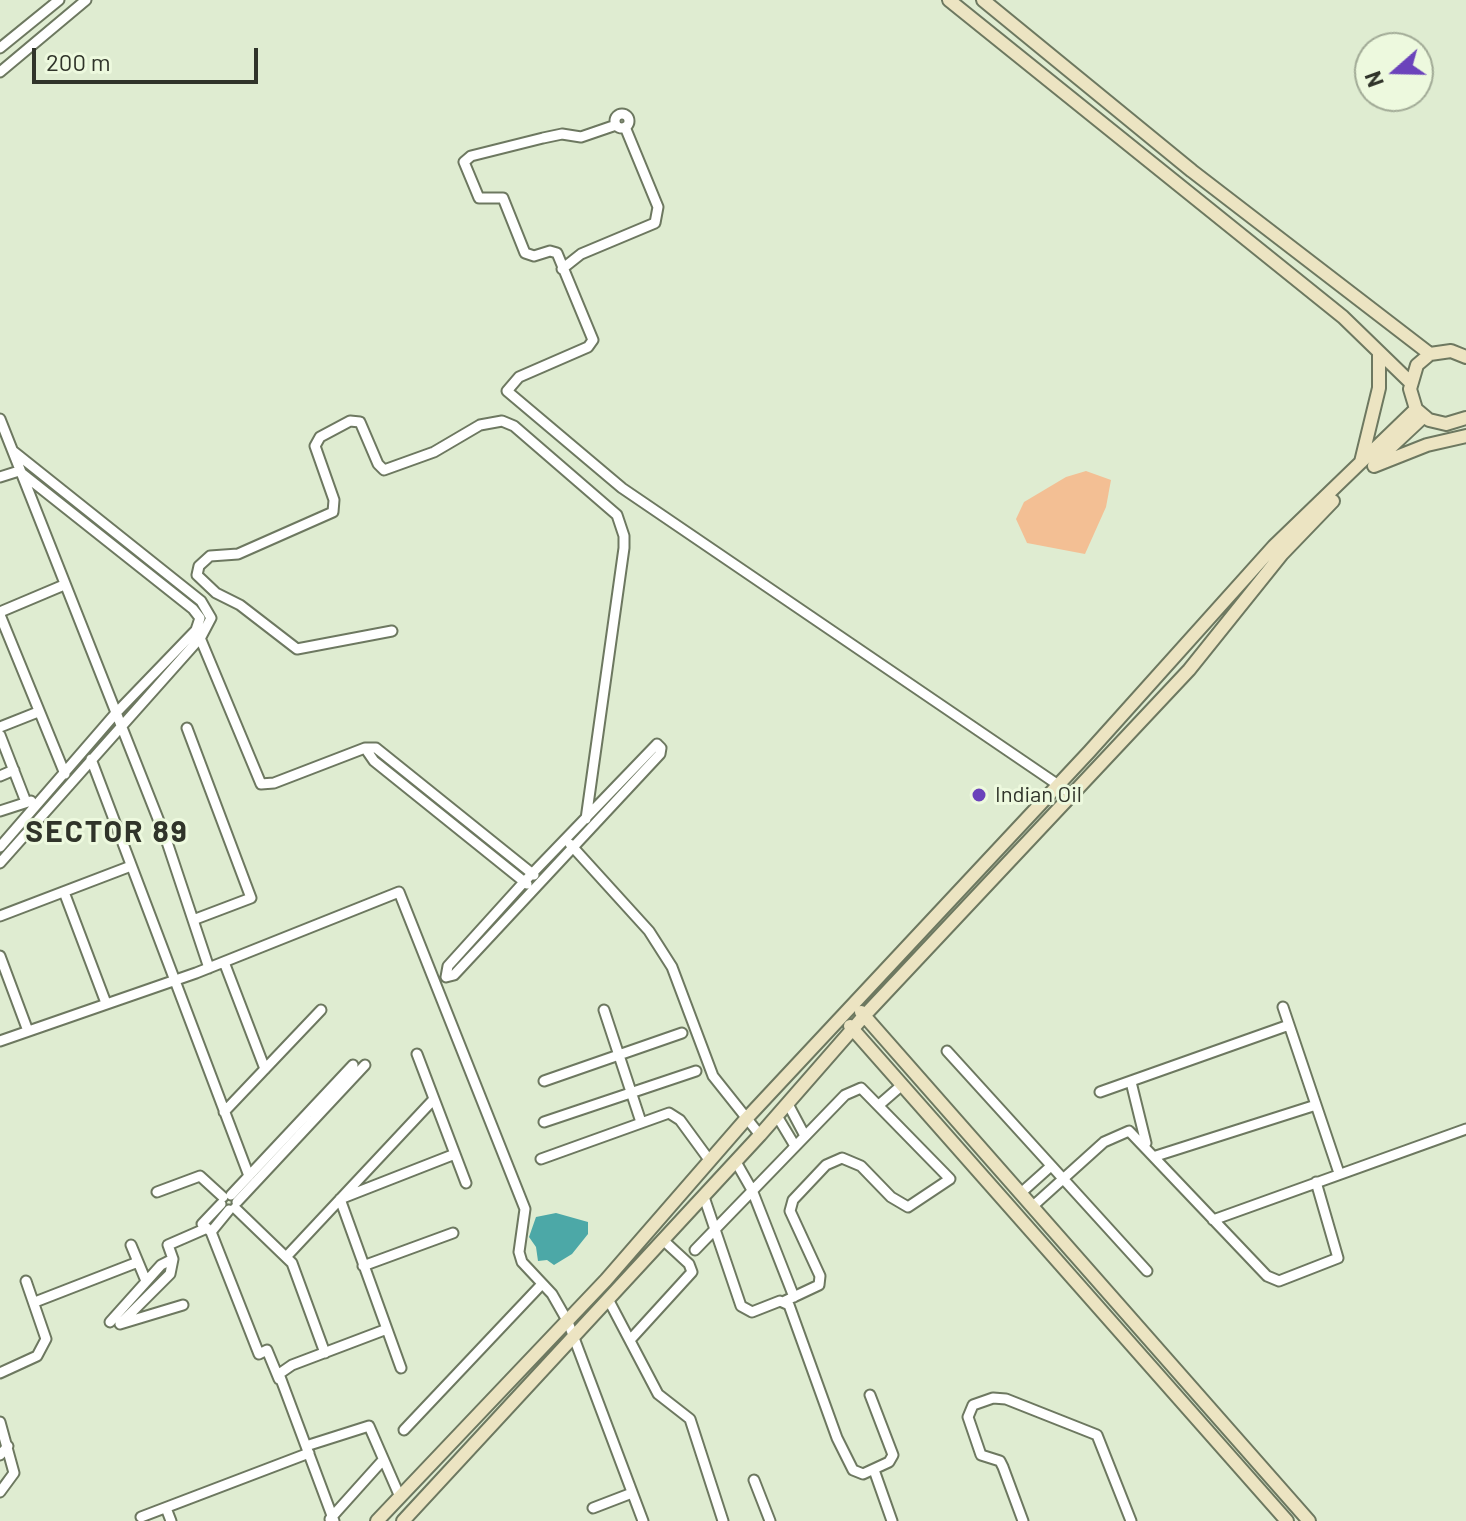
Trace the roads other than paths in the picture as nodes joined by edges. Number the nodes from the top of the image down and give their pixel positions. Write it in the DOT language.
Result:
graph roads {
  1 [pos="86,0"];
  2 [pos="983,0"];
  3 [pos="953,1"];
  4 [pos="55,3"];
  5 [pos="0,48"];
  6 [pos="0,72"];
  7 [pos="562,269"];
  8 [pos="1379,352"];
  9 [pos="1430,354"];
  10 [pos="1465,354"];
  11 [pos="1410,382"];
  12 [pos="1420,413"];
  13 [pos="0,419"];
  14 [pos="1465,421"];
  15 [pos="1466,436"];
  16 [pos="13,451"];
  17 [pos="1364,467"];
  18 [pos="19,471"];
  19 [pos="0,477"];
  20 [pos="64,585"];
  21 [pos="0,613"];
  22 [pos="205,616"];
  23 [pos="392,631"];
  24 [pos="198,634"];
  25 [pos="38,712"];
  26 [pos="116,713"];
  27 [pos="122,724"];
  28 [pos="0,727"];
  29 [pos="187,728"];
  30 [pos="0,735"];
  31 [pos="91,759"];
  32 [pos="14,770"];
  33 [pos="65,774"];
  34 [pos="0,776"];
  35 [pos="1053,789"];
  36 [pos="1068,800"];
  37 [pos="42,801"];
  38 [pos="26,802"];
  39 [pos="0,811"];
  40 [pos="586,819"];
  41 [pos="570,844"];
  42 [pos="0,847"];
  43 [pos="0,863"];
  44 [pos="131,866"];
  45 [pos="532,881"];
  46 [pos="64,892"];
  47 [pos="0,916"];
  48 [pos="193,920"];
  49 [pos="0,956"];
  50 [pos="224,962"];
  51 [pos="209,968"];
  52 [pos="174,980"];
  53 [pos="106,1003"];
  54 [pos="853,1004"];
  55 [pos="1283,1007"];
  56 [pos="321,1010"];
  57 [pos="604,1010"];
  58 [pos="864,1016"];
  59 [pos="840,1018"];
  60 [pos="1289,1025"];
  61 [pos="853,1029"];
  62 [pos="28,1031"];
  63 [pos="682,1033"];
  64 [pos="0,1041"];
  65 [pos="947,1051"];
  66 [pos="417,1054"];
  67 [pos="619,1056"];
  68 [pos="353,1065"];
  69 [pos="365,1065"];
  70 [pos="265,1069"];
  71 [pos="696,1071"];
  72 [pos="544,1081"];
  73 [pos="1131,1082"];
  74 [pos="902,1085"];
  75 [pos="1100,1092"];
  76 [pos="631,1093"];
  77 [pos="434,1099"];
  78 [pos="788,1104"];
  79 [pos="879,1105"];
  80 [pos="1316,1105"];
  81 [pos="224,1112"];
  82 [pos="777,1116"];
  83 [pos="746,1119"];
  84 [pos="544,1122"];
  85 [pos="641,1122"];
  86 [pos="1466,1129"];
  87 [pos="760,1135"];
  88 [pos="805,1136"];
  89 [pos="795,1146"];
  90 [pos="1147,1146"];
  91 [pos="455,1154"];
  92 [pos="1156,1156"];
  93 [pos="541,1159"];
  94 [pos="710,1161"];
  95 [pos="736,1162"];
  96 [pos="1051,1166"];
  97 [pos="1339,1173"];
  98 [pos="249,1176"];
  99 [pos="1063,1179"];
  100 [pos="1316,1182"];
  101 [pos="466,1183"];
  102 [pos="752,1190"];
  103 [pos="157,1192"];
  104 [pos="1022,1192"];
  105 [pos="704,1197"];
  106 [pos="340,1199"];
  107 [pos="229,1203"];
  108 [pos="1033,1206"];
  109 [pos="1213,1220"];
  110 [pos="713,1229"];
  111 [pos="209,1230"];
  112 [pos="453,1233"];
  113 [pos="663,1240"];
  114 [pos="131,1245"];
  115 [pos="695,1250"];
  116 [pos="286,1257"];
  117 [pos="173,1259"];
  118 [pos="138,1262"];
  119 [pos="363,1266"];
  120 [pos="1147,1271"];
  121 [pos="26,1281"];
  122 [pos="146,1281"];
  123 [pos="542,1284"];
  124 [pos="608,1299"];
  125 [pos="790,1299"];
  126 [pos="35,1302"];
  127 [pos="183,1305"];
  128 [pos="110,1322"];
  129 [pos="568,1322"];
  130 [pos="387,1329"];
  131 [pos="573,1338"];
  132 [pos="630,1340"];
  133 [pos="325,1353"];
  134 [pos="401,1368"];
  135 [pos="0,1373"];
  136 [pos="281,1382"];
  137 [pos="870,1395"];
  138 [pos="0,1422"];
  139 [pos="404,1430"];
  140 [pos="4,1440"];
  141 [pos="308,1450"];
  142 [pos="0,1455"];
  143 [pos="383,1460"];
  144 [pos="874,1470"];
  145 [pos="754,1480"];
  146 [pos="0,1492"];
  147 [pos="632,1493"];
  148 [pos="400,1497"];
  149 [pos="166,1508"];
  150 [pos="593,1508"];
  151 [pos="141,1517"];
  152 [pos="331,1519"];
  153 [pos="171,1521"];
  154 [pos="377,1521"];
  155 [pos="403,1521"];
  156 [pos="643,1521"];
  157 [pos="723,1521"];
  158 [pos="770,1521"];
  159 [pos="892,1521"];
  160 [pos="1023,1521"];
  161 [pos="1131,1521"];
  162 [pos="1287,1521"];
  163 [pos="1309,1521"];
  1 -- 6 [label="street"];
  2 -- 9 [label="street"];
  3 -- 8 [label="street"];
  4 -- 5 [label="street"];
  7 -- 7 [label="street"];
  7 -- 35 [label="street"];
  8 -- 11 [label="street"];
  8 -- 17 [label="street"];
  9 -- 10 [label="street"];
  9 -- 11 [label="street"];
  11 -- 12 [label="street"];
  12 -- 14 [label="street"];
  12 -- 17 [label="street"];
  13 -- 16 [label="street"];
  15 -- 17 [label="street"];
  16 -- 18 [label="street"];
  16 -- 22 [label="street"];
  17 -- 35 [label="street"];
  17 -- 36 [label="street"];
  18 -- 19 [label="street"];
  18 -- 20 [label="street"];
  18 -- 22 [label="street"];
  20 -- 21 [label="street"];
  20 -- 26 [label="street"];
  21 -- 25 [label="street"];
  22 -- 24 [label="street"];
  23 -- 40 [label="street"];
  24 -- 26 [label="street"];
  24 -- 27 [label="street"];
  24 -- 45 [label="street"];
  25 -- 28 [label="street"];
  25 -- 33 [label="street"];
  26 -- 27 [label="street"];
  26 -- 33 [label="street"];
  27 -- 31 [label="street"];
  27 -- 48 [label="street"];
  29 -- 48 [label="street"];
  30 -- 32 [label="street"];
  31 -- 43 [label="street"];
  31 -- 44 [label="street"];
  32 -- 34 [label="street"];
  32 -- 38 [label="street"];
  33 -- 37 [label="street"];
  35 -- 36 [label="street"];
  35 -- 54 [label="street"];
  36 -- 58 [label="street"];
  37 -- 38 [label="street"];
  37 -- 42 [label="street"];
  38 -- 39 [label="street"];
  40 -- 41 [label="street"];
  40 -- 41 [label="street"];
  41 -- 45 [label="street"];
  41 -- 83 [label="street"];
  44 -- 46 [label="street"];
  44 -- 52 [label="street"];
  45 -- 45 [label="street"];
  46 -- 47 [label="street"];
  46 -- 53 [label="street"];
  48 -- 51 [label="street"];
  49 -- 62 [label="street"];
  50 -- 51 [label="street"];
  50 -- 70 [label="street"];
  50 -- 123 [label="street"];
  51 -- 52 [label="street"];
  52 -- 53 [label="street"];
  52 -- 81 [label="street"];
  53 -- 62 [label="street"];
  54 -- 58 [label="street"];
  54 -- 59 [label="street"];
  55 -- 60 [label="street"];
  56 -- 70 [label="street"];
  57 -- 67 [label="street"];
  58 -- 61 [label="street"];
  58 -- 104 [label="street"];
  59 -- 61 [label="street"];
  59 -- 83 [label="street"];
  60 -- 73 [label="street"];
  60 -- 80 [label="street"];
  61 -- 74 [label="street"];
  61 -- 78 [label="street"];
  62 -- 64 [label="street"];
  63 -- 67 [label="street"];
  65 -- 96 [label="street"];
  66 -- 77 [label="street"];
  67 -- 72 [label="street"];
  67 -- 76 [label="street"];
  68 -- 98 [label="street"];
  69 -- 107 [label="street"];
  70 -- 81 [label="street"];
  71 -- 76 [label="street"];
  73 -- 75 [label="street"];
  73 -- 90 [label="street"];
  74 -- 79 [label="street"];
  74 -- 162 [label="street"];
  76 -- 84 [label="street"];
  76 -- 85 [label="street"];
  77 -- 91 [label="street"];
  77 -- 106 [label="street"];
  78 -- 82 [label="street"];
  78 -- 88 [label="street"];
  79 -- 88 [label="street"];
  79 -- 125 [label="street"];
  80 -- 92 [label="street"];
  80 -- 97 [label="street"];
  81 -- 98 [label="street"];
  82 -- 87 [label="street"];
  82 -- 89 [label="street"];
  83 -- 87 [label="street"];
  83 -- 94 [label="street"];
  85 -- 93 [label="street"];
  85 -- 94 [label="street"];
  86 -- 97 [label="street"];
  87 -- 95 [label="street"];
  88 -- 89 [label="street"];
  89 -- 102 [label="street"];
  90 -- 92 [label="street"];
  90 -- 99 [label="street"];
  91 -- 101 [label="street"];
  91 -- 106 [label="street"];
  92 -- 109 [label="street"];
  94 -- 129 [label="street"];
  95 -- 102 [label="street"];
  95 -- 105 [label="street"];
  96 -- 99 [label="street"];
  96 -- 104 [label="street"];
  97 -- 100 [label="street"];
  98 -- 107 [label="street"];
  99 -- 108 [label="street"];
  99 -- 120 [label="street"];
  100 -- 109 [label="street"];
  100 -- 109 [label="street"];
  102 -- 110 [label="street"];
  102 -- 125 [label="street"];
  103 -- 107 [label="street"];
  104 -- 108 [label="street"];
  105 -- 110 [label="street"];
  105 -- 113 [label="street"];
  106 -- 116 [label="street"];
  106 -- 119 [label="street"];
  107 -- 111 [label="street"];
  107 -- 116 [label="street"];
  108 -- 163 [label="street"];
  110 -- 115 [label="street"];
  110 -- 125 [label="street"];
  111 -- 117 [label="street"];
  111 -- 136 [label="street"];
  112 -- 119 [label="street"];
  113 -- 124 [label="street"];
  113 -- 132 [label="street"];
  114 -- 118 [label="street"];
  116 -- 133 [label="street"];
  117 -- 122 [label="street"];
  117 -- 127 [label="street"];
  118 -- 122 [label="street"];
  118 -- 126 [label="street"];
  119 -- 130 [label="street"];
  121 -- 126 [label="street"];
  122 -- 128 [label="street"];
  123 -- 129 [label="street"];
  123 -- 139 [label="street"];
  124 -- 131 [label="street"];
  124 -- 132 [label="street"];
  125 -- 144 [label="street"];
  126 -- 135 [label="street"];
  129 -- 131 [label="street"];
  129 -- 148 [label="street"];
  130 -- 133 [label="street"];
  130 -- 134 [label="street"];
  131 -- 147 [label="street"];
  131 -- 155 [label="street"];
  132 -- 157 [label="street"];
  133 -- 136 [label="street"];
  136 -- 141 [label="street"];
  137 -- 144 [label="street"];
  138 -- 140 [label="street"];
  140 -- 142 [label="street"];
  140 -- 146 [label="street"];
  141 -- 143 [label="street"];
  141 -- 149 [label="street"];
  141 -- 152 [label="street"];
  143 -- 148 [label="street"];
  143 -- 152 [label="street"];
  144 -- 159 [label="street"];
  145 -- 158 [label="street"];
  147 -- 150 [label="street"];
  147 -- 156 [label="street"];
  148 -- 154 [label="street"];
  149 -- 151 [label="street"];
  149 -- 153 [label="street"];
  160 -- 161 [label="street"];
}
